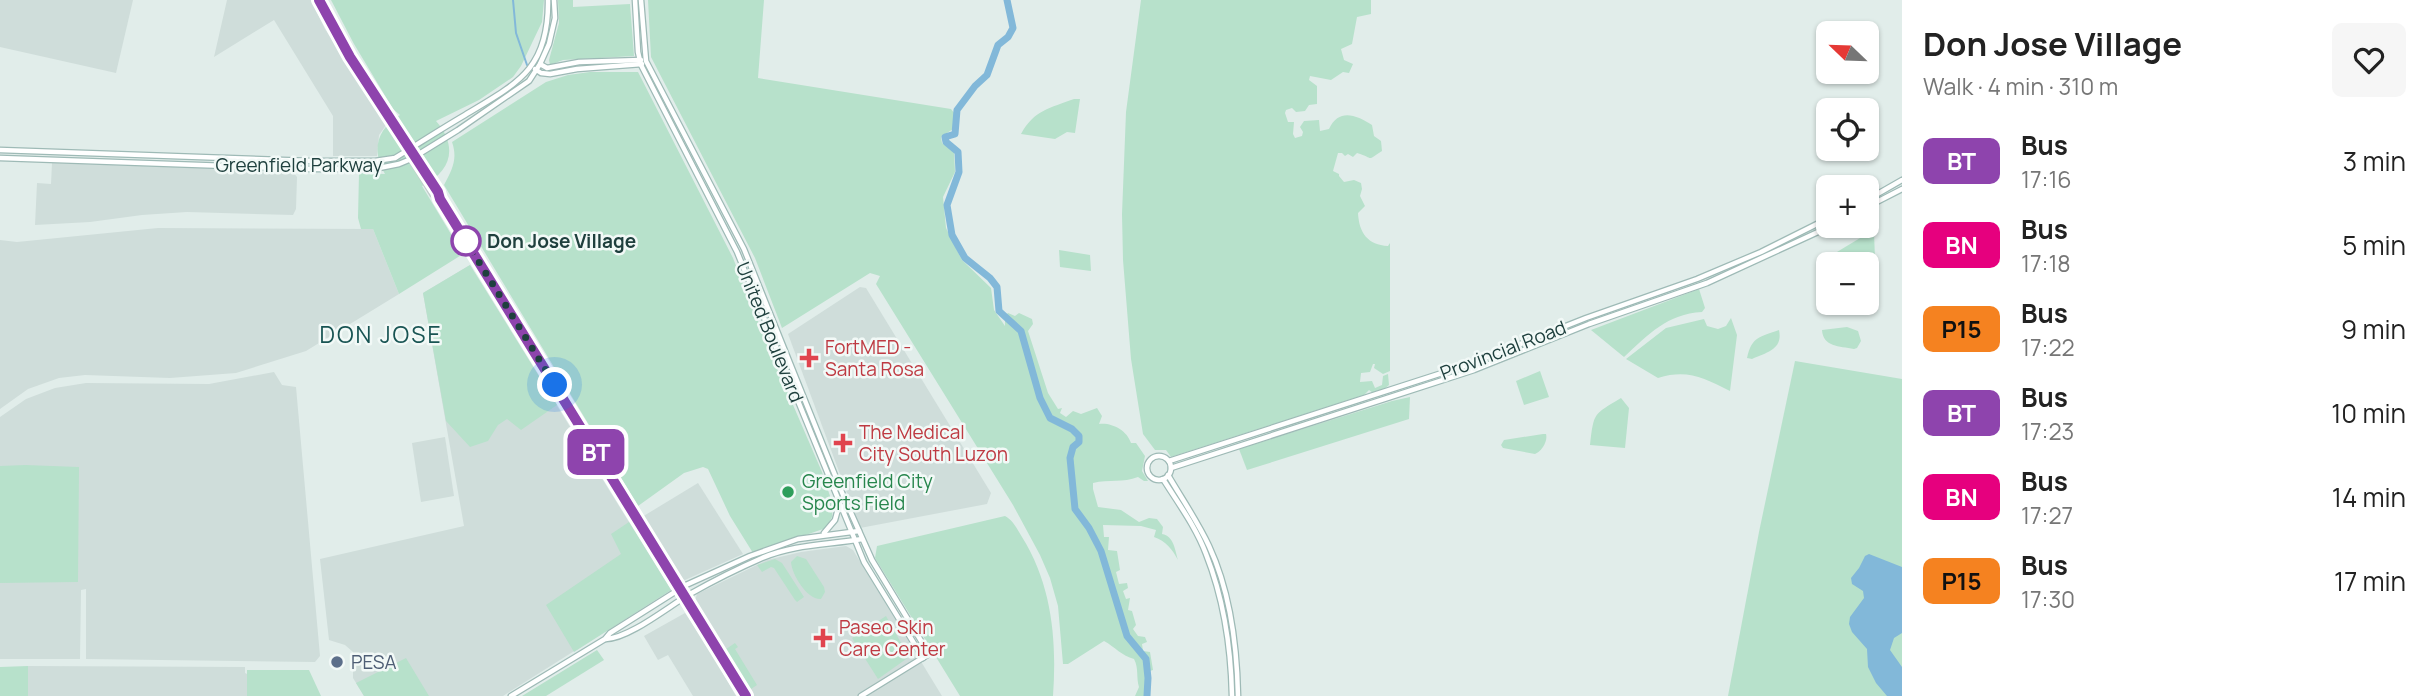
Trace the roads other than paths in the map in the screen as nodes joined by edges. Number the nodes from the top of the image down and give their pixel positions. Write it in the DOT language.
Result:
graph roads {
  1 [pos="319,0"];
  2 [pos="548,0"];
  3 [pos="554,0"];
  4 [pos="635,0"];
  5 [pos="642,0"];
  6 [pos="642,61"];
  7 [pos="540,64"];
  8 [pos="533,65"];
  9 [pos="536,71"];
  10 [pos="0,150"];
  11 [pos="408,150"];
  12 [pos="0,158"];
  13 [pos="413,158"];
  14 [pos="1902,180"];
  15 [pos="1902,189"];
  16 [pos="1879,193"];
  17 [pos="1879,201"];
  18 [pos="1816,224"];
  19 [pos="1816,233"];
  20 [pos="1597,314"];
  21 [pos="1599,321"];
  22 [pos="1499,353"];
  23 [pos="1502,359"];
  24 [pos="1349,404"];
  25 [pos="1351,411"];
  26 [pos="1169,461"];
  27 [pos="1171,468"];
  28 [pos="1168,475"];
  29 [pos="1163,479"];
  30 [pos="839,504"];
  31 [pos="859,531"];
  32 [pos="851,532"];
  33 [pos="820,536"];
  34 [pos="862,539"];
  35 [pos="854,540"];
  36 [pos="776,545"];
  37 [pos="779,552"];
  38 [pos="680,589"];
  39 [pos="685,597"];
  40 [pos="605,639"];
  41 [pos="923,658"];
  42 [pos="511,696"];
  43 [pos="746,696"];
  44 [pos="861,696"];
  45 [pos="1232,696"];
  46 [pos="1238,696"];
  1 -- 11 [label="main road"];
  2 -- 8 [label="main road, Greenfield Parkway"];
  3 -- 7 [label="main road, Greenfield Parkway"];
  4 -- 6 [label="main road, United Boulevard"];
  5 -- 6 [label="main road, United Boulevard"];
  6 -- 7 [label="main road"];
  6 -- 9 [label="main road"];
  6 -- 30 [label="main road, United Boulevard"];
  6 -- 31 [label="main road, United Boulevard"];
  7 -- 8 [label="main road"];
  7 -- 9 [label="main road, Greenfield Parkway"];
  8 -- 9 [label="main road"];
  8 -- 11 [label="main road, Greenfield Parkway"];
  9 -- 13 [label="main road, Greenfield Parkway"];
  10 -- 11 [label="main road, Greenfield Parkway"];
  11 -- 13 [label="main road"];
  12 -- 13 [label="main road, Greenfield Parkway"];
  13 -- 38 [label="main road"];
  14 -- 16 [label="main road"];
  15 -- 17 [label="main road"];
  18 -- 20 [label="main road, Provincial Road"];
  19 -- 21 [label="main road, Provincial Road"];
  20 -- 21 [label="main road"];
  20 -- 22 [label="main road, Provincial Road"];
  21 -- 23 [label="main road, Provincial Road"];
  22 -- 23 [label="main road"];
  22 -- 24 [label="main road, Provincial Road"];
  23 -- 25 [label="main road, Provincial Road"];
  24 -- 25 [label="main road"];
  24 -- 26 [label="main road, Provincial Road"];
  25 -- 27 [label="main road, Provincial Road"];
  26 -- 27 [label="main road"];
  26 -- 29 [label="main road"];
  27 -- 28 [label="main road"];
  28 -- 29 [label="main road"];
  28 -- 46 [label="main road"];
  29 -- 45 [label="main road"];
  30 -- 32 [label="main road, United Boulevard"];
  30 -- 33 [label="main road"];
  31 -- 32 [label="main road"];
  31 -- 34 [label="main road, United Boulevard"];
  32 -- 33 [label="main road"];
  32 -- 35 [label="main road, United Boulevard"];
  33 -- 36 [label="main road"];
  34 -- 35 [label="main road"];
  34 -- 41 [label="main road, United Boulevard"];
  35 -- 37 [label="main road"];
  35 -- 41 [label="main road, United Boulevard"];
  36 -- 37 [label="main road"];
  36 -- 38 [label="main road"];
  37 -- 39 [label="main road"];
  38 -- 39 [label="main road"];
  38 -- 40 [label="main road"];
  39 -- 40 [label="main road"];
  39 -- 43 [label="main road"];
  40 -- 42 [label="main road"];
  41 -- 44 [label="main road"];
}
